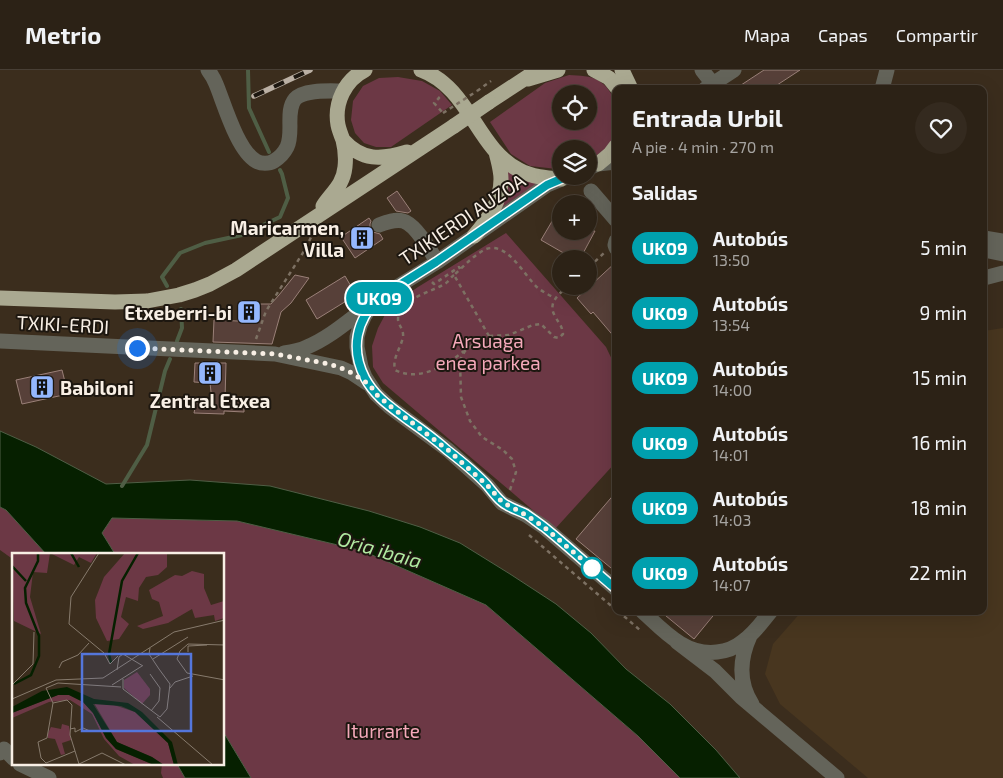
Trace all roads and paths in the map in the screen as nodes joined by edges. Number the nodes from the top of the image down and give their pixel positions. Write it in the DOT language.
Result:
graph roads {
  1 [pos="208,70"];
  2 [pos="365,70"];
  3 [pos="421,70"];
  4 [pos="538,70"];
  5 [pos="558,70"];
  6 [pos="594,70"];
  7 [pos="622,70"];
  8 [pos="702,70"];
  9 [pos="734,70"];
  10 [pos="887,70"];
  11 [pos="491,81"];
  12 [pos="522,81"];
  13 [pos="615,85"];
  14 [pos="629,85"];
  15 [pos="709,85"];
  16 [pos="711,85"];
  17 [pos="883,85"];
  18 [pos="343,91"];
  19 [pos="443,114"];
  20 [pos="342,140"];
  21 [pos="420,148"];
  22 [pos="612,151"];
  23 [pos="496,152"];
  24 [pos="597,163"];
  25 [pos="612,163"];
  26 [pos="597,165"];
  27 [pos="552,178"];
  28 [pos="552,183"];
  29 [pos="591,191"];
  30 [pos="612,215"];
  31 [pos="316,218"];
  32 [pos="379,225"];
  33 [pos="474,236"];
  34 [pos="987,238"];
  35 [pos="1003,241"];
  36 [pos="612,247"];
  37 [pos="987,251"];
  38 [pos="1003,254"];
  39 [pos="597,260"];
  40 [pos="436,262"];
  41 [pos="1003,273"];
  42 [pos="454,275"];
  43 [pos="987,277"];
  44 [pos="558,295"];
  45 [pos="0,298"];
  46 [pos="379,298"];
  47 [pos="555,298"];
  48 [pos="490,336"];
  49 [pos="0,341"];
  50 [pos="465,351"];
  51 [pos="254,353"];
  52 [pos="275,354"];
  53 [pos="370,385"];
  54 [pos="508,493"];
  55 [pos="612,586"];
  56 [pos="647,615"];
  57 [pos="768,615"];
  58 [pos="750,636"];
  59 [pos="677,642"];
  60 [pos="754,707"];
  61 [pos="0,754"];
  62 [pos="12,756"];
  63 [pos="24,766"];
  64 [pos="50,778"];
  65 [pos="837,778"];
  1 -- 18 [label="street"];
  2 -- 18 [label="highway"];
  3 -- 23 [label="highway"];
  4 -- 12 [label="highway"];
  5 -- 12 [label="highway"];
  6 -- 13 [label="highway"];
  7 -- 14 [label="highway"];
  8 -- 15 [label="street"];
  9 -- 16 [label="street"];
  10 -- 17 [label="street"];
  11 -- 19 [label="path, bridge"];
  12 -- 21 [label="highway, bridge"];
  18 -- 20 [label="highway"];
  20 -- 21 [label="highway"];
  20 -- 31 [label="highway"];
  21 -- 31 [label="highway"];
  22 -- 24 [label="highway"];
  23 -- 27 [label="highway"];
  23 -- 33 [label="highway"];
  25 -- 26 [label="street"];
  28 -- 33 [label="street, TXIKIERDI AUZOA"];
  29 -- 30 [label="street"];
  31 -- 45 [label="highway"];
  31 -- 51 [label="path"];
  32 -- 40 [label="street"];
  33 -- 40 [label="street, TXIKIERDI AUZOA"];
  34 -- 35 [label="street"];
  36 -- 39 [label="path"];
  37 -- 38 [label="street"];
  40 -- 46 [label="street, TXIKIERDI AUZOA"];
  41 -- 43 [label="street"];
  42 -- 47 [label="path"];
  42 -- 48 [label="path"];
  42 -- 50 [label="path"];
  44 -- 47 [label="path"];
  46 -- 52 [label="street"];
  46 -- 53 [label="street, TXIKIERDI AUZOA"];
  47 -- 48 [label="path"];
  48 -- 50 [label="path"];
  49 -- 51 [label="street, TXIKI-ERDI"];
  50 -- 54 [label="path"];
  51 -- 52 [label="street, TXIKI-ERDI"];
  52 -- 53 [label="street"];
  53 -- 55 [label="street, TXIKIERDI AUZOA"];
  56 -- 59 [label="street"];
  57 -- 58 [label="street"];
  58 -- 59 [label="street"];
  58 -- 60 [label="street"];
  59 -- 60 [label="street"];
  60 -- 65 [label="street"];
  61 -- 62 [label="street"];
  63 -- 64 [label="street"];
}
